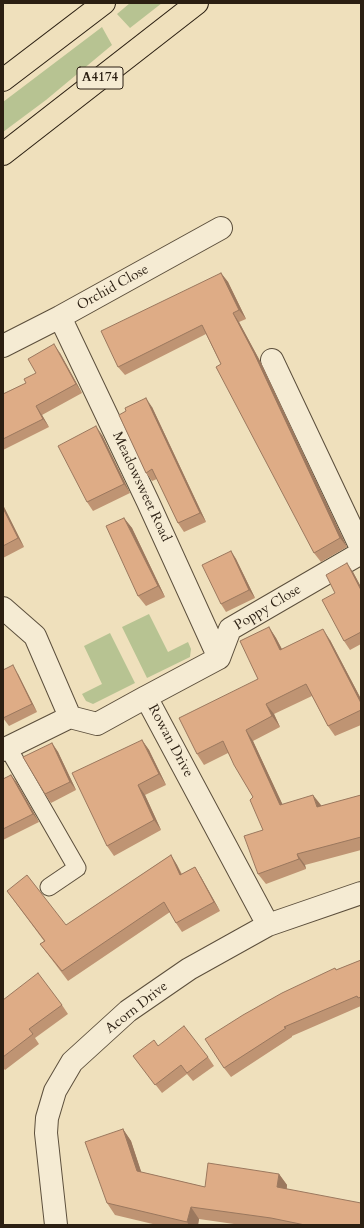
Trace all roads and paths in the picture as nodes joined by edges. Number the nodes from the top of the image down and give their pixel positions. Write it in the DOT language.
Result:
graph roads {
  1 [pos="104,3"];
  2 [pos="197,3"];
  3 [pos="3,80"];
  4 [pos="3,154"];
  5 [pos="221,228"];
  6 [pos="60,317"];
  7 [pos="3,346"];
  8 [pos="272,360"];
  9 [pos="361,548"];
  10 [pos="361,553"];
  11 [pos="3,608"];
  12 [pos="219,658"];
  13 [pos="146,696"];
  14 [pos="70,717"];
  15 [pos="6,749"];
  16 [pos="49,887"];
  17 [pos="361,893"];
  18 [pos="268,925"];
  19 [pos="56,1225"];
  1 -- 3 [label="highway"];
  2 -- 4 [label="highway, A4174"];
  5 -- 6 [label="street, Orchid Close"];
  6 -- 7 [label="street, Orchid Close"];
  6 -- 12 [label="street, Meadowsweet Road"];
  8 -- 9 [label="street"];
  10 -- 12 [label="street, Poppy Close"];
  11 -- 14 [label="street"];
  12 -- 13 [label="street"];
  13 -- 14 [label="street, Rowan Drive"];
  13 -- 18 [label="street, Rowan Drive"];
  14 -- 15 [label="street"];
  15 -- 16 [label="lane"];
  17 -- 18 [label="street, Acorn Drive"];
  18 -- 19 [label="street, Acorn Drive"];
}
